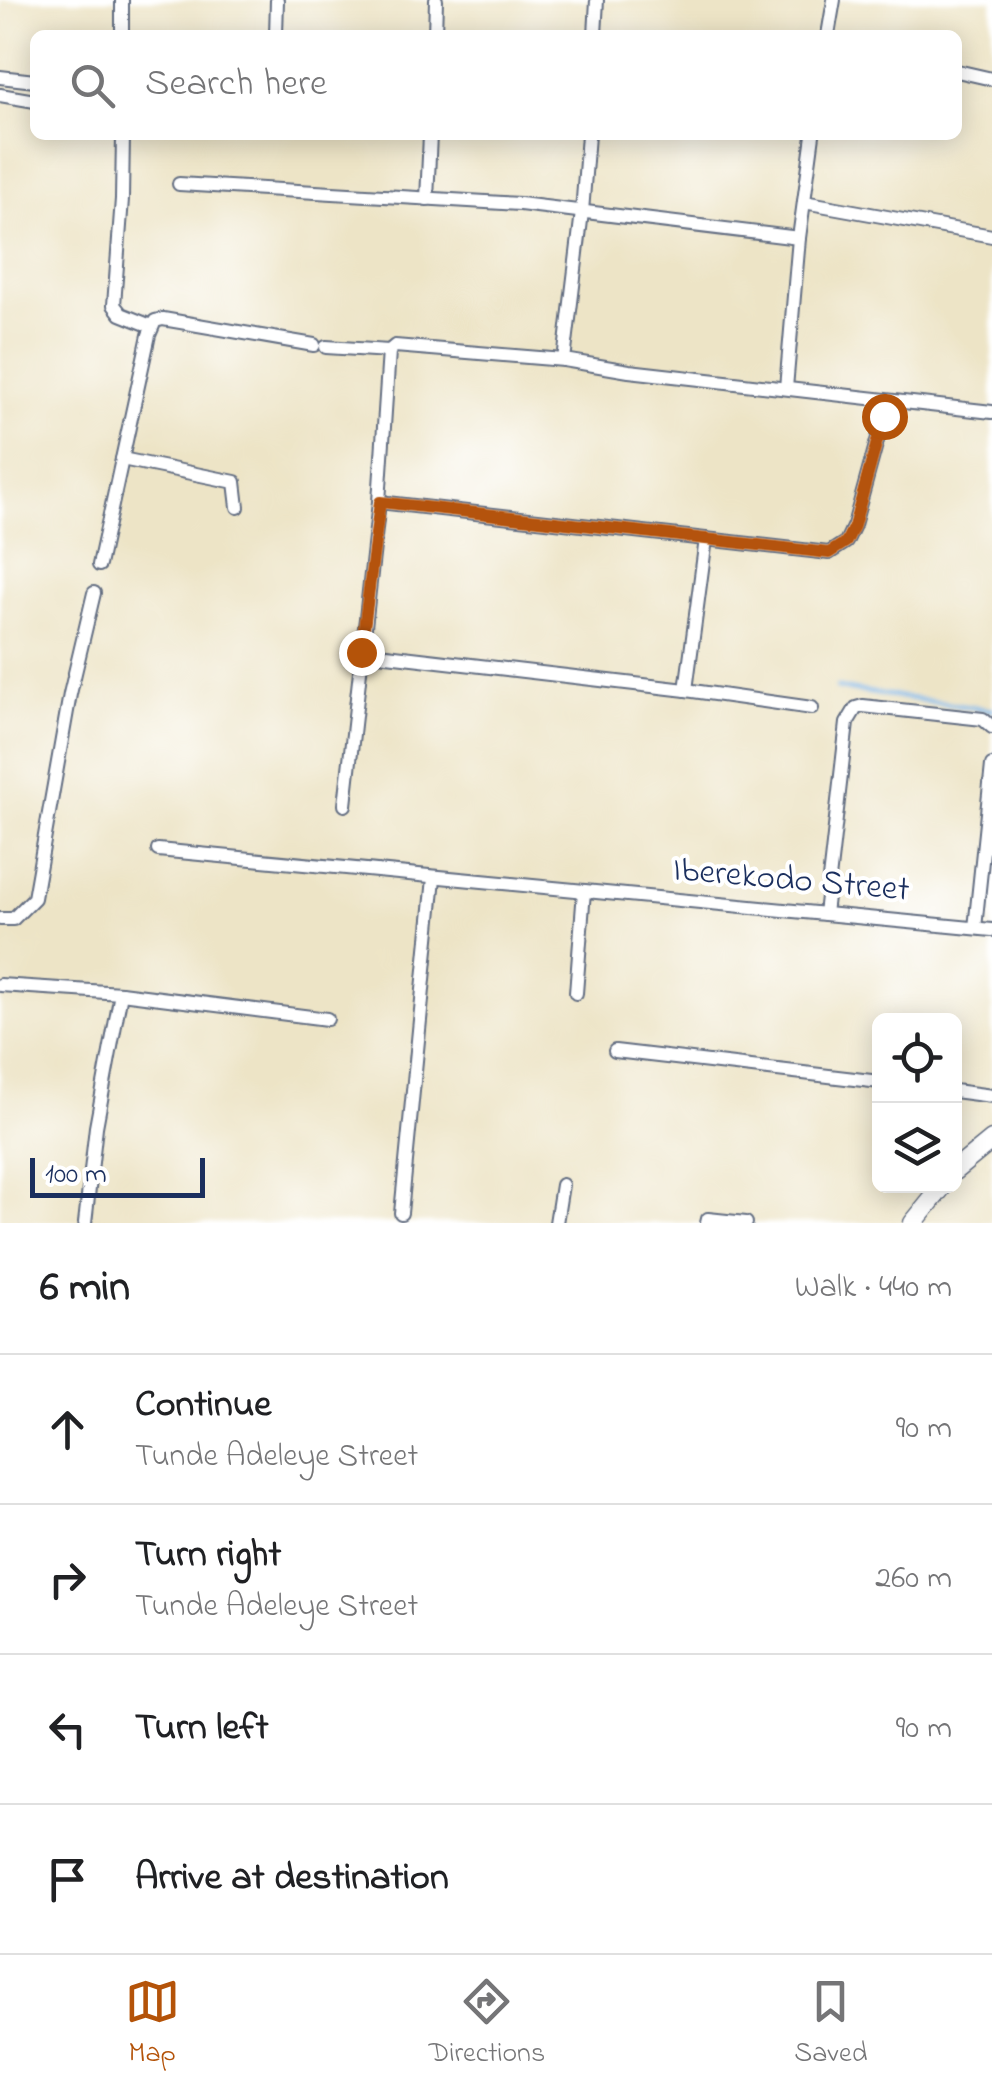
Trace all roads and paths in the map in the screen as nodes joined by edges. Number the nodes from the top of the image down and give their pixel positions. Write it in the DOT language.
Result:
graph roads {
  1 [pos="122,0"];
  2 [pos="277,0"];
  3 [pos="436,0"];
  4 [pos="597,0"];
  5 [pos="834,0"];
  6 [pos="122,30"];
  7 [pos="276,30"];
  8 [pos="434,30"];
  9 [pos="595,30"];
  10 [pos="829,30"];
  11 [pos="962,72"];
  12 [pos="0,77"];
  13 [pos="992,78"];
  14 [pos="30,80"];
  15 [pos="0,95"];
  16 [pos="30,100"];
  17 [pos="123,140"];
  18 [pos="430,140"];
  19 [pos="588,140"];
  20 [pos="812,140"];
  21 [pos="179,184"];
  22 [pos="428,199"];
  23 [pos="804,202"];
  24 [pos="582,212"];
  25 [pos="992,236"];
  26 [pos="799,238"];
  27 [pos="151,326"];
  28 [pos="389,352"];
  29 [pos="564,360"];
  30 [pos="786,388"];
  31 [pos="888,401"];
  32 [pos="992,412"];
  33 [pos="122,459"];
  34 [pos="380,502"];
  35 [pos="238,506"];
  36 [pos="706,539"];
  37 [pos="99,564"];
  38 [pos="94,593"];
  39 [pos="361,652"];
  40 [pos="686,690"];
  41 [pos="812,708"];
  42 [pos="992,727"];
  43 [pos="992,766"];
  44 [pos="345,806"];
  45 [pos="158,850"];
  46 [pos="434,878"];
  47 [pos="584,891"];
  48 [pos="825,914"];
  49 [pos="0,919"];
  50 [pos="975,928"];
  51 [pos="992,930"];
  52 [pos="0,985"];
  53 [pos="121,993"];
  54 [pos="576,993"];
  55 [pos="327,1019"];
  56 [pos="614,1051"];
  57 [pos="872,1081"];
  58 [pos="962,1092"];
  59 [pos="992,1096"];
  60 [pos="992,1140"];
  61 [pos="962,1164"];
  62 [pos="562,1185"];
  63 [pos="937,1193"];
  64 [pos="401,1213"];
  65 [pos="85,1223"];
  66 [pos="556,1223"];
  67 [pos="707,1223"];
  68 [pos="746,1223"];
  69 [pos="913,1223"];
  1 -- 6 [label="street"];
  2 -- 7 [label="street"];
  3 -- 8 [label="street"];
  4 -- 9 [label="street"];
  5 -- 10 [label="street"];
  11 -- 13 [label="street"];
  12 -- 14 [label="street"];
  15 -- 16 [label="street"];
  17 -- 27 [label="street"];
  18 -- 22 [label="street"];
  19 -- 24 [label="street"];
  20 -- 23 [label="street"];
  21 -- 22 [label="street"];
  22 -- 24 [label="street"];
  23 -- 25 [label="street"];
  23 -- 26 [label="street"];
  24 -- 26 [label="street"];
  24 -- 29 [label="street"];
  26 -- 30 [label="street"];
  27 -- 28 [label="street"];
  27 -- 33 [label="street"];
  28 -- 29 [label="street"];
  28 -- 34 [label="street"];
  29 -- 30 [label="street"];
  30 -- 31 [label="street"];
  31 -- 32 [label="street"];
  31 -- 36 [label="street"];
  33 -- 35 [label="street"];
  33 -- 37 [label="street"];
  34 -- 36 [label="street"];
  34 -- 39 [label="street"];
  36 -- 40 [label="street"];
  38 -- 49 [label="street"];
  39 -- 40 [label="street"];
  39 -- 44 [label="street"];
  40 -- 41 [label="street"];
  42 -- 48 [label="street"];
  43 -- 50 [label="street"];
  45 -- 46 [label="street, Iberekodo Street"];
  46 -- 47 [label="street, Iberekodo Street"];
  46 -- 64 [label="street"];
  47 -- 48 [label="street, Iberekodo Street"];
  47 -- 54 [label="street"];
  48 -- 50 [label="street, Iberekodo Street"];
  50 -- 51 [label="street, Iberekodo Street"];
  52 -- 53 [label="street"];
  53 -- 55 [label="street"];
  53 -- 65 [label="street"];
  56 -- 57 [label="street"];
  58 -- 59 [label="street"];
  60 -- 61 [label="street"];
  62 -- 66 [label="street"];
  63 -- 69 [label="street"];
  67 -- 68 [label="street"];
}
